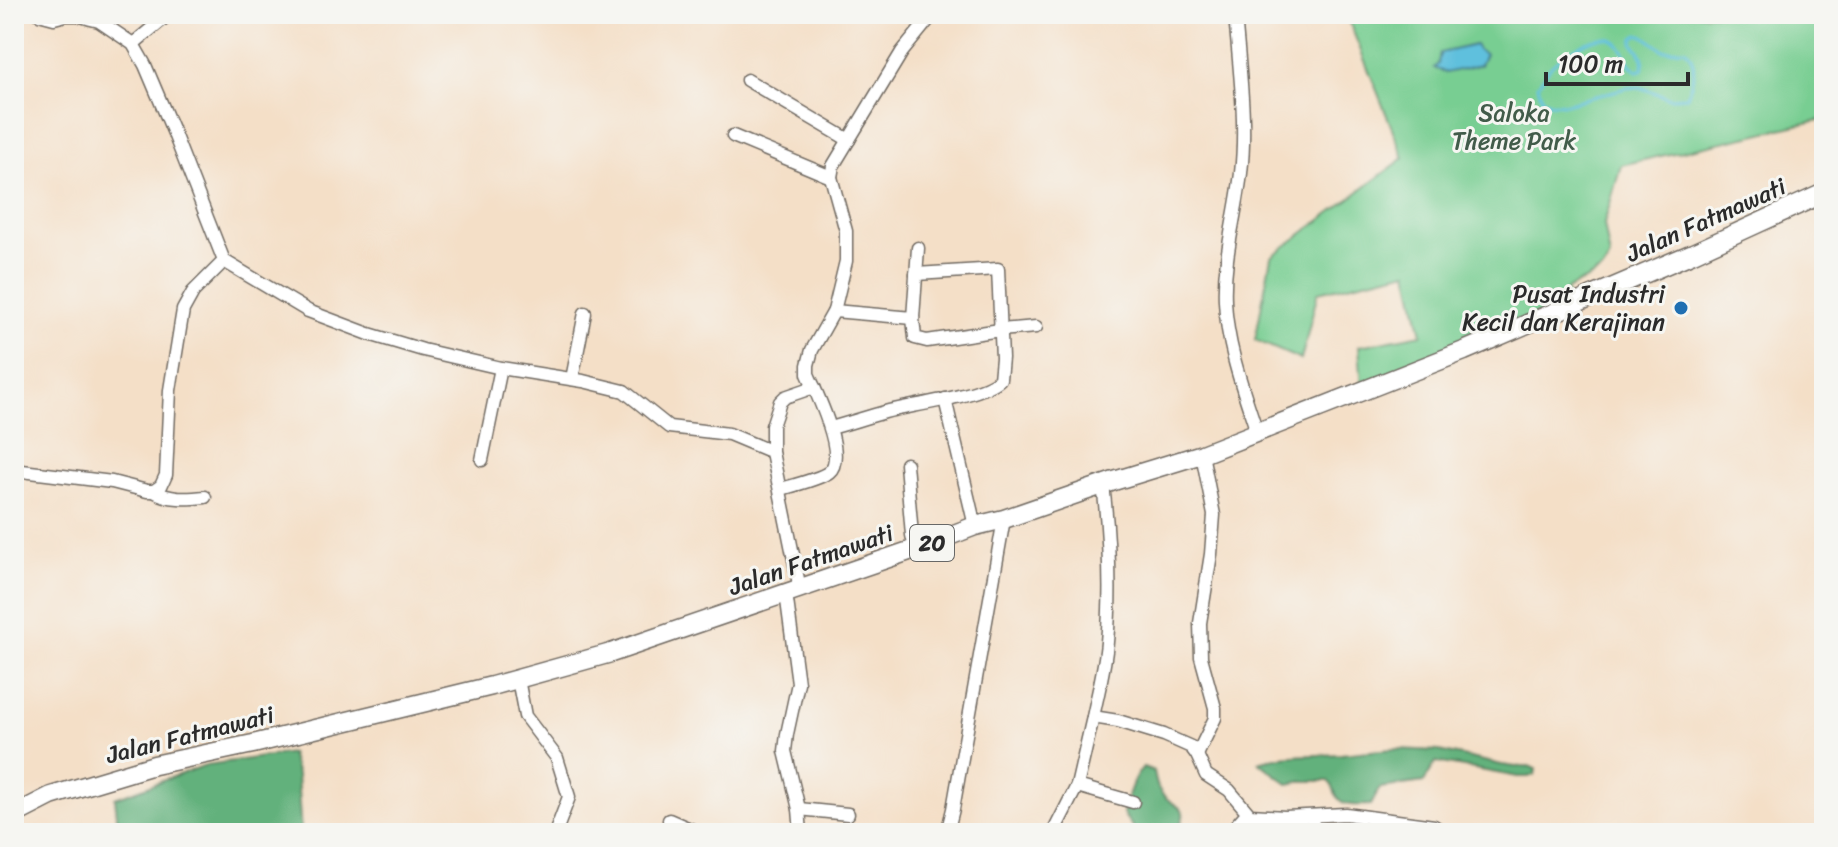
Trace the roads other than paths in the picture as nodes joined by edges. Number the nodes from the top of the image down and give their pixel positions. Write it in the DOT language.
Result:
graph roads {
  1 [pos="39,14"];
  2 [pos="66,14"];
  3 [pos="169,14"];
  4 [pos="933,14"];
  5 [pos="1235,14"];
  6 [pos="133,44"];
  7 [pos="747,80"];
  8 [pos="733,136"];
  9 [pos="849,140"];
  10 [pos="831,177"];
  11 [pos="1824,193"];
  12 [pos="918,248"];
  13 [pos="224,261"];
  14 [pos="916,274"];
  15 [pos="834,311"];
  16 [pos="585,313"];
  17 [pos="913,318"];
  18 [pos="1036,327"];
  19 [pos="1000,330"];
  20 [pos="501,368"];
  21 [pos="572,379"];
  22 [pos="814,387"];
  23 [pos="945,399"];
  24 [pos="831,428"];
  25 [pos="1257,432"];
  26 [pos="772,452"];
  27 [pos="1202,454"];
  28 [pos="482,460"];
  29 [pos="906,464"];
  30 [pos="14,470"];
  31 [pos="1103,484"];
  32 [pos="781,489"];
  33 [pos="154,491"];
  34 [pos="205,497"];
  35 [pos="1004,519"];
  36 [pos="975,526"];
  37 [pos="915,549"];
  38 [pos="793,591"];
  39 [pos="518,679"];
  40 [pos="1093,717"];
  41 [pos="1197,755"];
  42 [pos="1077,786"];
  43 [pos="1133,802"];
  44 [pos="799,809"];
  45 [pos="1247,813"];
  46 [pos="848,814"];
  47 [pos="14,815"];
  48 [pos="1313,816"];
  49 [pos="669,820"];
  50 [pos="1056,832"];
  51 [pos="557,833"];
  52 [pos="699,833"];
  53 [pos="801,833"];
  54 [pos="947,833"];
  55 [pos="1229,833"];
  56 [pos="1312,833"];
  57 [pos="1445,833"];
  1 -- 2 [label="street"];
  2 -- 6 [label="street"];
  3 -- 6 [label="street"];
  4 -- 9 [label="street"];
  5 -- 25 [label="street"];
  6 -- 13 [label="street"];
  7 -- 9 [label="street"];
  8 -- 10 [label="street"];
  9 -- 10 [label="street"];
  10 -- 15 [label="street"];
  11 -- 25 [label="highway, Jalan Fatmawati / 20"];
  12 -- 14 [label="street"];
  13 -- 20 [label="street"];
  13 -- 33 [label="street"];
  14 -- 17 [label="street"];
  14 -- 19 [label="street"];
  15 -- 17 [label="street"];
  15 -- 22 [label="street"];
  16 -- 21 [label="street"];
  17 -- 19 [label="street"];
  18 -- 19 [label="street"];
  19 -- 23 [label="street"];
  20 -- 21 [label="street"];
  20 -- 28 [label="street"];
  21 -- 26 [label="street"];
  22 -- 24 [label="street"];
  22 -- 26 [label="street"];
  23 -- 24 [label="street"];
  23 -- 36 [label="street"];
  24 -- 32 [label="street"];
  25 -- 27 [label="highway, Jalan Fatmawati / 20"];
  26 -- 32 [label="street"];
  27 -- 31 [label="highway, Jalan Fatmawati / 20"];
  27 -- 41 [label="street"];
  29 -- 37 [label="street"];
  30 -- 33 [label="street"];
  31 -- 35 [label="highway, Jalan Fatmawati / 20"];
  31 -- 40 [label="street"];
  32 -- 38 [label="street"];
  33 -- 34 [label="street"];
  35 -- 36 [label="highway, Jalan Fatmawati / 20"];
  35 -- 54 [label="street"];
  36 -- 37 [label="highway, Jalan Fatmawati / 20"];
  37 -- 38 [label="highway, Jalan Fatmawati / 20"];
  38 -- 39 [label="highway, Jalan Fatmawati / 20"];
  38 -- 44 [label="street"];
  39 -- 47 [label="highway, Jalan Fatmawati / 20"];
  39 -- 51 [label="street"];
  40 -- 41 [label="street"];
  40 -- 42 [label="street"];
  41 -- 45 [label="street"];
  42 -- 43 [label="street"];
  42 -- 50 [label="street"];
  44 -- 46 [label="street"];
  44 -- 53 [label="street"];
  45 -- 48 [label="street"];
  45 -- 55 [label="street"];
  48 -- 56 [label="street"];
  48 -- 57 [label="street"];
  49 -- 52 [label="street"];
}
